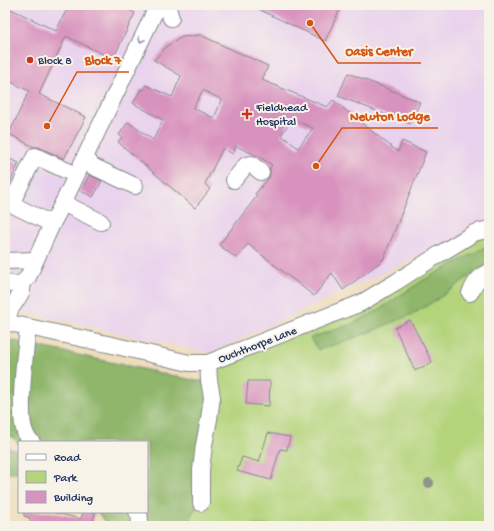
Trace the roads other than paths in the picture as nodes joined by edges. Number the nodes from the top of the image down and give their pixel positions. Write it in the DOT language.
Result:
graph roads {
  1 [pos="158,5"];
  2 [pos="85,156"];
  3 [pos="261,172"];
  4 [pos="76,176"];
  5 [pos="234,180"];
  6 [pos="135,186"];
  7 [pos="63,203"];
  8 [pos="101,222"];
  9 [pos="52,224"];
  10 [pos="489,229"];
  11 [pos="36,260"];
  12 [pos="5,261"];
  13 [pos="489,272"];
  14 [pos="5,282"];
  15 [pos="22,283"];
  16 [pos="470,293"];
  17 [pos="5,322"];
  18 [pos="28,327"];
  19 [pos="208,363"];
  20 [pos="30,441"];
  21 [pos="201,503"];
  22 [pos="138,513"];
  23 [pos="139,526"];
  1 -- 2 [label="street, one-way"];
  2 -- 4 [label="street"];
  2 -- 6 [label="street"];
  3 -- 5 [label="street"];
  4 -- 7 [label="street"];
  4 -- 9 [label="street"];
  7 -- 8 [label="street"];
  7 -- 9 [label="street"];
  9 -- 11 [label="street"];
  10 -- 19 [label="street, Ouchthorpe Lane"];
  11 -- 12 [label="street"];
  11 -- 15 [label="street"];
  13 -- 16 [label="street"];
  14 -- 15 [label="street"];
  15 -- 17 [label="street"];
  17 -- 18 [label="street, Ouchthorpe Lane"];
  18 -- 19 [label="street, Ouchthorpe Lane"];
  18 -- 20 [label="street"];
  19 -- 21 [label="street"];
  22 -- 23 [label="street"];
}
